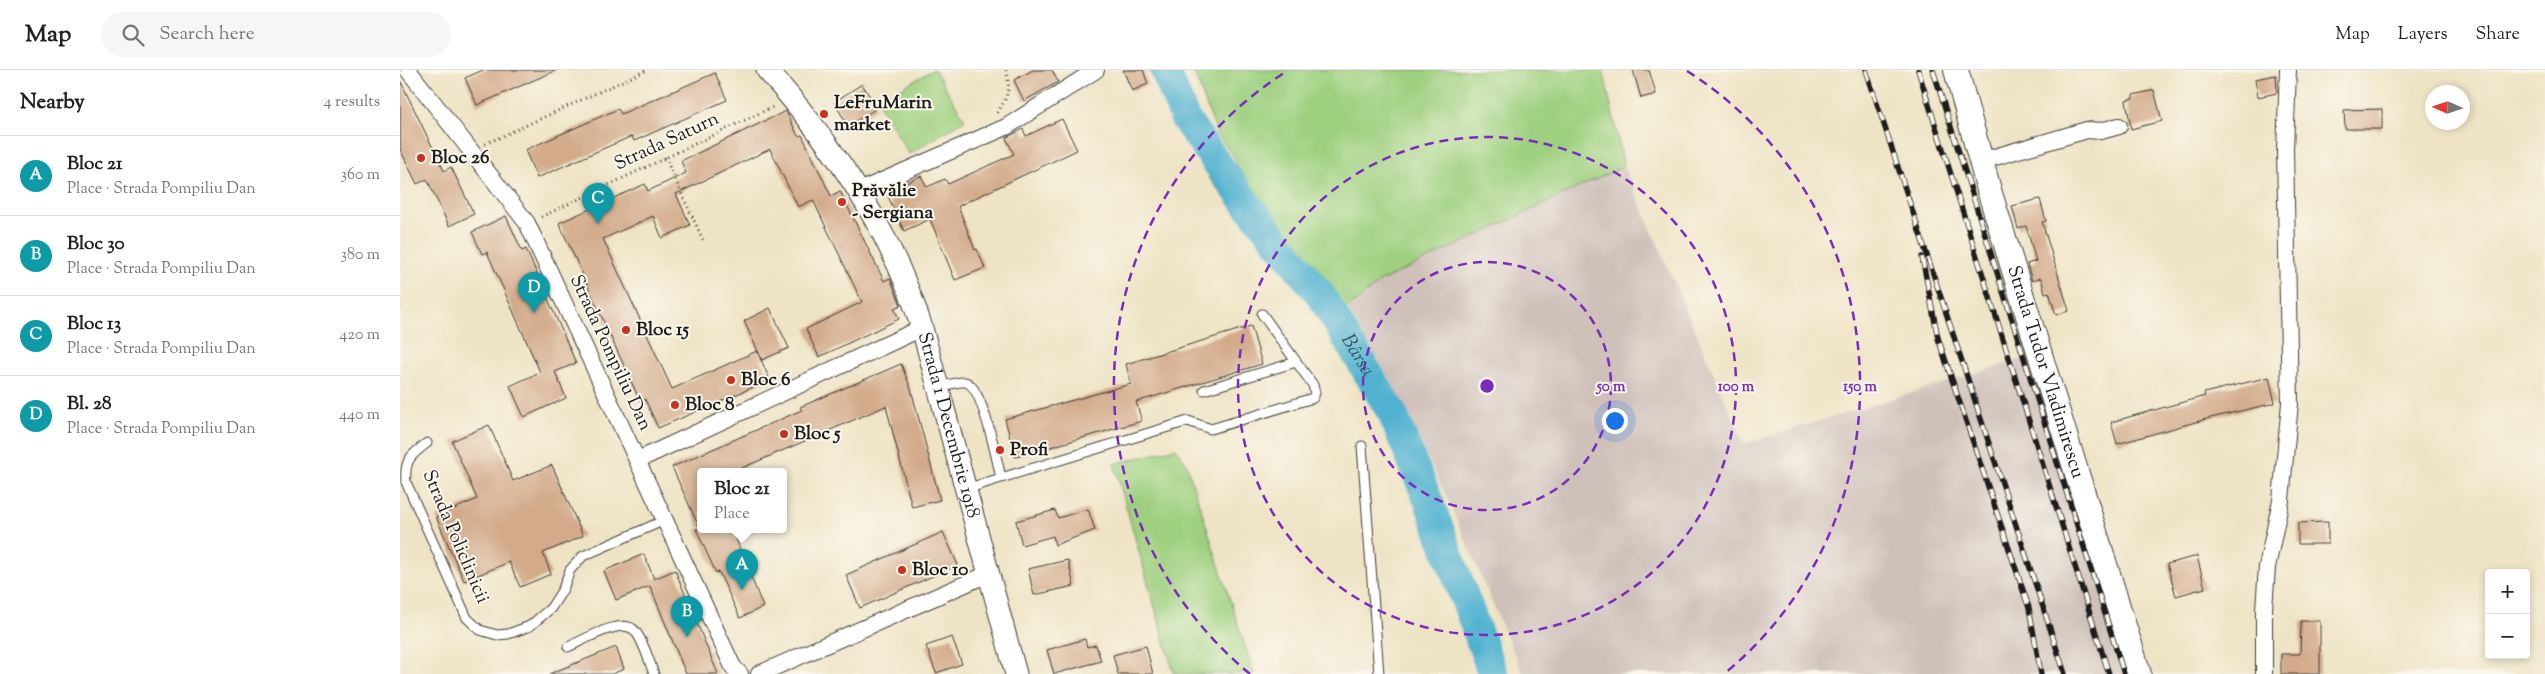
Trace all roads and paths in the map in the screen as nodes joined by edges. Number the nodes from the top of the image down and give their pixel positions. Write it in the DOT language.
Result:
graph roads {
  1 [pos="408,70"];
  2 [pos="647,70"];
  3 [pos="766,70"];
  4 [pos="1006,70"];
  5 [pos="1096,70"];
  6 [pos="1956,70"];
  7 [pos="2288,70"];
  8 [pos="791,98"];
  9 [pos="990,119"];
  10 [pos="2119,126"];
  11 [pos="471,151"];
  12 [pos="665,157"];
  13 [pos="1981,161"];
  14 [pos="859,191"];
  15 [pos="527,223"];
  16 [pos="703,240"];
  17 [pos="1262,314"];
  18 [pos="922,328"];
  19 [pos="1296,362"];
  20 [pos="938,388"];
  21 [pos="1204,390"];
  22 [pos="427,443"];
  23 [pos="1362,446"];
  24 [pos="638,460"];
  25 [pos="1001,478"];
  26 [pos="966,489"];
  27 [pos="665,520"];
  28 [pos="988,574"];
  29 [pos="568,647"];
  30 [pos="654,674"];
  31 [pos="740,674"];
  32 [pos="759,674"];
  33 [pos="1016,674"];
  34 [pos="1379,674"];
  35 [pos="2139,674"];
  36 [pos="2264,674"];
  1 -- 11 [label="street, Strada Pompiliu Dan"];
  2 -- 11 [label="path"];
  3 -- 8 [label="street, Strada 1 Decembrie 1918"];
  4 -- 9 [label="path"];
  5 -- 14 [label="street"];
  6 -- 13 [label="main road, Strada Tudor Vladimirescu"];
  7 -- 36 [label="street"];
  8 -- 12 [label="path, Strada Saturn"];
  8 -- 14 [label="street, Strada 1 Decembrie 1918"];
  10 -- 13 [label="street"];
  11 -- 15 [label="street, Strada Pompiliu Dan"];
  12 -- 15 [label="path, Strada Saturn"];
  12 -- 16 [label="path"];
  13 -- 35 [label="main road, Strada Tudor Vladimirescu"];
  14 -- 18 [label="street, Strada 1 Decembrie 1918"];
  15 -- 24 [label="street, Strada Pompiliu Dan"];
  17 -- 19 [label="lane"];
  18 -- 20 [label="street, Strada 1 Decembrie 1918"];
  18 -- 24 [label="street"];
  19 -- 21 [label="lane"];
  19 -- 25 [label="lane"];
  20 -- 25 [label="lane"];
  20 -- 26 [label="street, Strada 1 Decembrie 1918"];
  22 -- 27 [label="lane, Strada Policlinicii"];
  23 -- 34 [label="lane"];
  24 -- 27 [label="street, Strada Pompiliu Dan"];
  25 -- 26 [label="lane"];
  26 -- 28 [label="street, Strada 1 Decembrie 1918"];
  27 -- 31 [label="street, Strada Pompiliu Dan"];
  28 -- 32 [label="street"];
  28 -- 33 [label="street, Strada 1 Decembrie 1918"];
  29 -- 30 [label="lane"];
}
